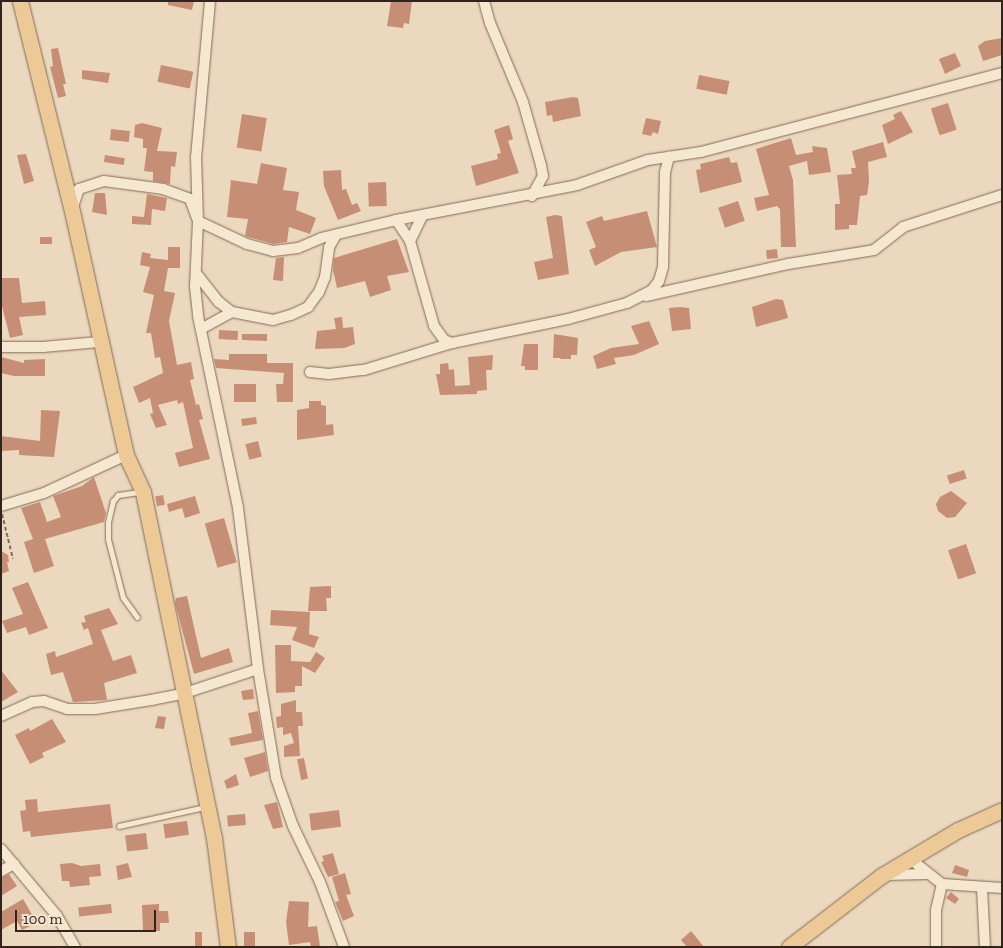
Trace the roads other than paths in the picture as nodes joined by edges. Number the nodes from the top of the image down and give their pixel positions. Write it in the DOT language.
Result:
graph roads {
  1 [pos="20,1"];
  2 [pos="210,1"];
  3 [pos="484,1"];
  4 [pos="1002,73"];
  5 [pos="669,157"];
  6 [pos="543,176"];
  7 [pos="561,188"];
  8 [pos="1002,195"];
  9 [pos="532,196"];
  10 [pos="72,211"];
  11 [pos="422,216"];
  12 [pos="396,220"];
  13 [pos="198,221"];
  14 [pos="336,235"];
  15 [pos="410,241"];
  16 [pos="196,273"];
  17 [pos="640,298"];
  18 [pos="232,312"];
  19 [pos="201,329"];
  20 [pos="99,342"];
  21 [pos="452,343"];
  22 [pos="1,347"];
  23 [pos="310,372"];
  24 [pos="126,455"];
  25 [pos="143,492"];
  26 [pos="1,508"];
  27 [pos="137,616"];
  28 [pos="258,669"];
  29 [pos="182,694"];
  30 [pos="1,716"];
  31 [pos="208,806"];
  32 [pos="1002,810"];
  33 [pos="119,826"];
  34 [pos="1,849"];
  35 [pos="909,858"];
  36 [pos="14,864"];
  37 [pos="1,871"];
  38 [pos="926,874"];
  39 [pos="881,876"];
  40 [pos="942,884"];
  41 [pos="982,888"];
  42 [pos="1002,888"];
  43 [pos="74,947"];
  44 [pos="228,947"];
  45 [pos="344,947"];
  46 [pos="789,947"];
  47 [pos="936,947"];
  48 [pos="984,947"];
  1 -- 10 [label="main road"];
  2 -- 13 [label="street"];
  3 -- 6 [label="street"];
  4 -- 5 [label="street"];
  5 -- 7 [label="street"];
  5 -- 17 [label="street"];
  6 -- 7 [label="street"];
  6 -- 9 [label="street"];
  7 -- 9 [label="street"];
  8 -- 17 [label="street"];
  9 -- 11 [label="street"];
  10 -- 13 [label="street"];
  10 -- 20 [label="main road"];
  11 -- 12 [label="street"];
  11 -- 15 [label="street"];
  12 -- 14 [label="street"];
  12 -- 15 [label="street"];
  13 -- 14 [label="street"];
  13 -- 16 [label="street"];
  14 -- 18 [label="street"];
  15 -- 21 [label="street"];
  16 -- 18 [label="street"];
  16 -- 19 [label="street"];
  17 -- 21 [label="street"];
  18 -- 19 [label="street"];
  19 -- 28 [label="street"];
  20 -- 22 [label="street"];
  20 -- 24 [label="main road"];
  21 -- 23 [label="street"];
  24 -- 25 [label="main road"];
  24 -- 26 [label="street"];
  25 -- 27 [label="lane"];
  25 -- 29 [label="main road"];
  28 -- 29 [label="street"];
  28 -- 45 [label="street"];
  29 -- 30 [label="street"];
  29 -- 31 [label="main road"];
  31 -- 33 [label="lane"];
  31 -- 44 [label="main road"];
  32 -- 35 [label="main road"];
  34 -- 36 [label="street"];
  35 -- 38 [label="street"];
  35 -- 39 [label="main road"];
  36 -- 37 [label="street"];
  36 -- 43 [label="street"];
  38 -- 39 [label="street"];
  38 -- 40 [label="street"];
  39 -- 46 [label="main road"];
  40 -- 41 [label="street"];
  40 -- 47 [label="street"];
  41 -- 42 [label="street"];
  41 -- 48 [label="street"];
}
